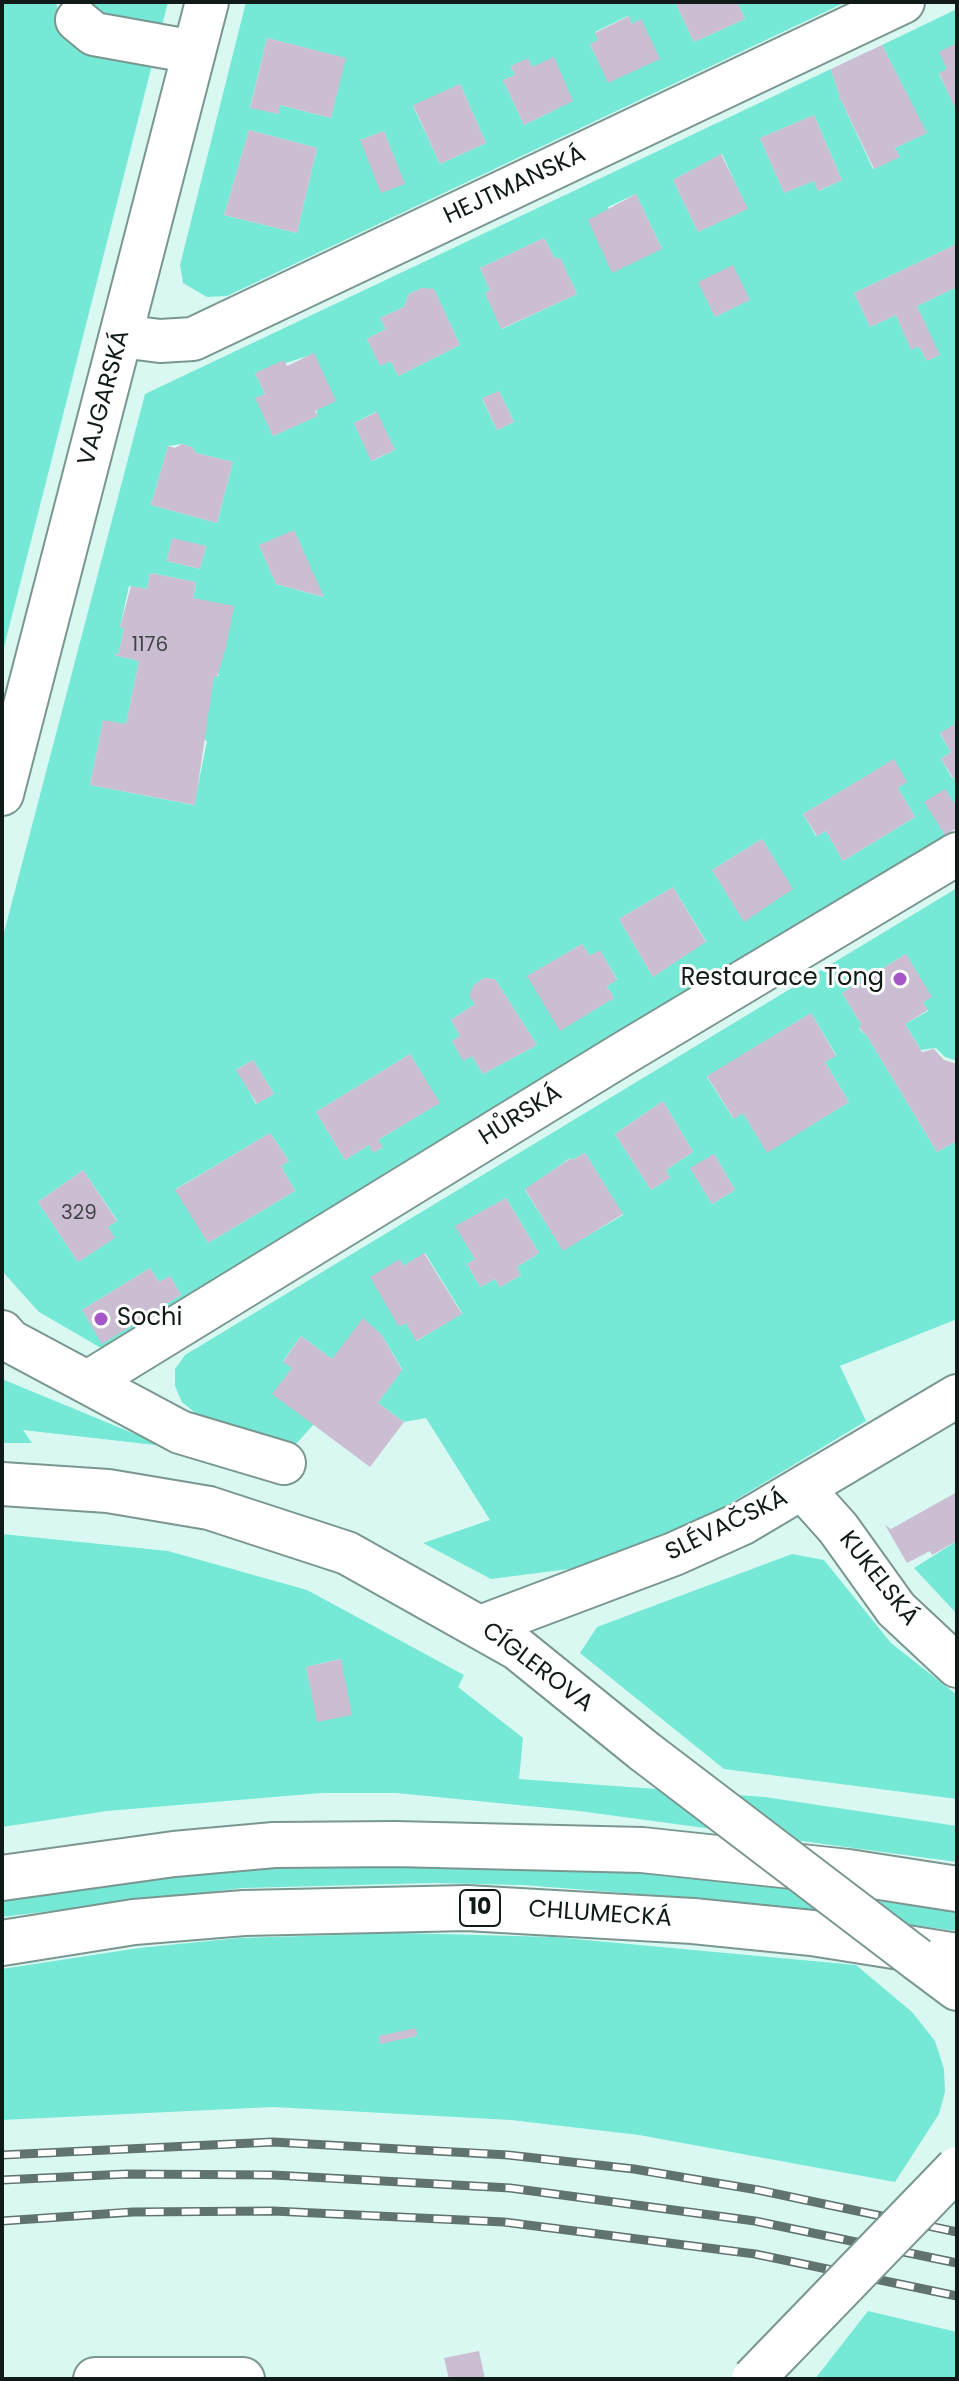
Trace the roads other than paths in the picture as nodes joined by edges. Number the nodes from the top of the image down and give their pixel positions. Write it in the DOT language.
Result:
graph roads {
  1 [pos="207,2"];
  2 [pos="903,2"];
  3 [pos="77,20"];
  4 [pos="194,52"];
  5 [pos="121,336"];
  6 [pos="2,794"];
  7 [pos="957,854"];
  8 [pos="2,1332"];
  9 [pos="88,1382"];
  10 [pos="957,1396"];
  11 [pos="284,1463"];
  12 [pos="2,1484"];
  13 [pos="803,1489"];
  14 [pos="483,1626"];
  15 [pos="957,1666"];
  16 [pos="2,1861"];
  17 [pos="95,1864"];
  18 [pos="2,1878"];
  19 [pos="957,1889"];
  20 [pos="2,1943"];
  21 [pos="957,1956"];
  22 [pos="957,1990"];
  23 [pos="957,2168"];
  24 [pos="95,2379"];
  25 [pos="243,2379"];
  26 [pos="753,2379"];
  1 -- 4 [label="street, VAJGARSKÁ"];
  2 -- 5 [label="street, HEJTMANSKÁ"];
  3 -- 4 [label="street"];
  4 -- 5 [label="street, VAJGARSKÁ"];
  5 -- 6 [label="street, VAJGARSKÁ"];
  7 -- 9 [label="street, HŮRSKÁ"];
  8 -- 9 [label="street"];
  9 -- 11 [label="street"];
  10 -- 13 [label="street, SLÉVAČSKÁ"];
  12 -- 14 [label="street, CÍGLEROVA"];
  13 -- 14 [label="street, SLÉVAČSKÁ"];
  13 -- 15 [label="street, KUKELSKÁ"];
  14 -- 22 [label="street, CÍGLEROVA, bridge"];
  16 -- 17 [label="main road"];
  17 -- 18 [label="main road"];
  17 -- 19 [label="main road"];
  20 -- 21 [label="main road, CHLUMECKÁ / 10"];
  23 -- 26 [label="street, bridge"];
  24 -- 25 [label="street"];
}
